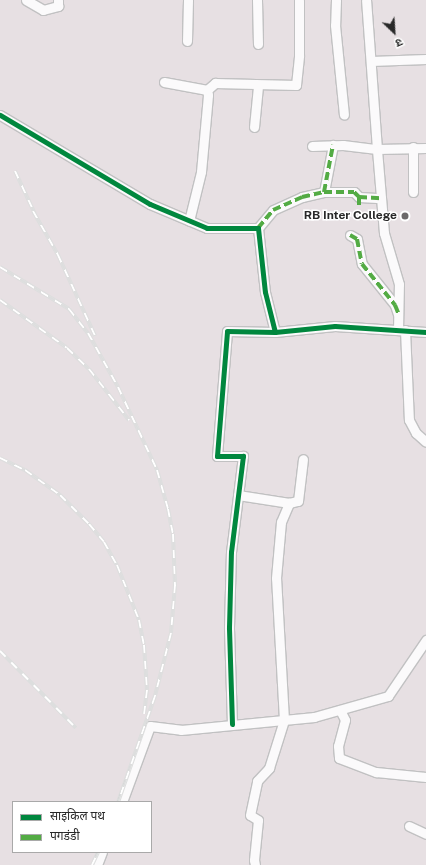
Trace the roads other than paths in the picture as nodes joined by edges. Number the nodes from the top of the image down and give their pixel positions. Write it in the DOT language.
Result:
graph roads {
  1 [pos="26,0"];
  2 [pos="58,0"];
  3 [pos="188,0"];
  4 [pos="257,0"];
  5 [pos="298,0"];
  6 [pos="336,0"];
  7 [pos="366,0"];
  8 [pos="187,41"];
  9 [pos="258,44"];
  10 [pos="426,59"];
  11 [pos="371,61"];
  12 [pos="164,82"];
  13 [pos="258,86"];
  14 [pos="207,90"];
  15 [pos="0,115"];
  16 [pos="344,115"];
  17 [pos="254,127"];
  18 [pos="333,145"];
  19 [pos="312,146"];
  20 [pos="413,147"];
  21 [pos="426,148"];
  22 [pos="377,149"];
  23 [pos="324,192"];
  24 [pos="413,192"];
  25 [pos="359,197"];
  26 [pos="381,198"];
  27 [pos="359,207"];
  28 [pos="190,221"];
  29 [pos="258,228"];
  30 [pos="350,235"];
  31 [pos="399,315"];
  32 [pos="402,330"];
  33 [pos="275,332"];
  34 [pos="426,332"];
  35 [pos="426,442"];
  36 [pos="303,459"];
  37 [pos="238,495"];
  38 [pos="289,503"];
  39 [pos="426,640"];
  40 [pos="340,710"];
  41 [pos="284,720"];
  42 [pos="232,724"];
  43 [pos="426,776"];
  44 [pos="122,801"];
  45 [pos="409,826"];
  46 [pos="426,834"];
  47 [pos="102,853"];
  48 [pos="97,865"];
  49 [pos="255,865"];
  1 -- 2 [label="street"];
  3 -- 8 [label="street"];
  4 -- 9 [label="street"];
  5 -- 13 [label="street"];
  6 -- 16 [label="street"];
  7 -- 11 [label="street"];
  10 -- 11 [label="street"];
  11 -- 22 [label="street"];
  12 -- 14 [label="street"];
  13 -- 14 [label="street"];
  13 -- 17 [label="street"];
  14 -- 28 [label="street"];
  15 -- 28 [label="street"];
  18 -- 19 [label="street"];
  18 -- 22 [label="street"];
  18 -- 23 [label="street"];
  20 -- 21 [label="street"];
  20 -- 22 [label="street"];
  20 -- 24 [label="street"];
  22 -- 26 [label="street"];
  23 -- 25 [label="street"];
  23 -- 29 [label="street"];
  25 -- 26 [label="street"];
  25 -- 27 [label="street"];
  26 -- 31 [label="street"];
  28 -- 29 [label="street"];
  29 -- 33 [label="street"];
  30 -- 31 [label="street"];
  31 -- 32 [label="street"];
  32 -- 33 [label="street"];
  32 -- 34 [label="street"];
  32 -- 35 [label="street"];
  33 -- 37 [label="street"];
  36 -- 38 [label="street"];
  37 -- 38 [label="street"];
  37 -- 42 [label="street"];
  38 -- 41 [label="street"];
  39 -- 40 [label="street"];
  40 -- 41 [label="street"];
  40 -- 43 [label="street"];
  41 -- 42 [label="street"];
  41 -- 49 [label="street"];
  42 -- 44 [label="street"];
  45 -- 46 [label="street"];
  47 -- 48 [label="street"];
}
